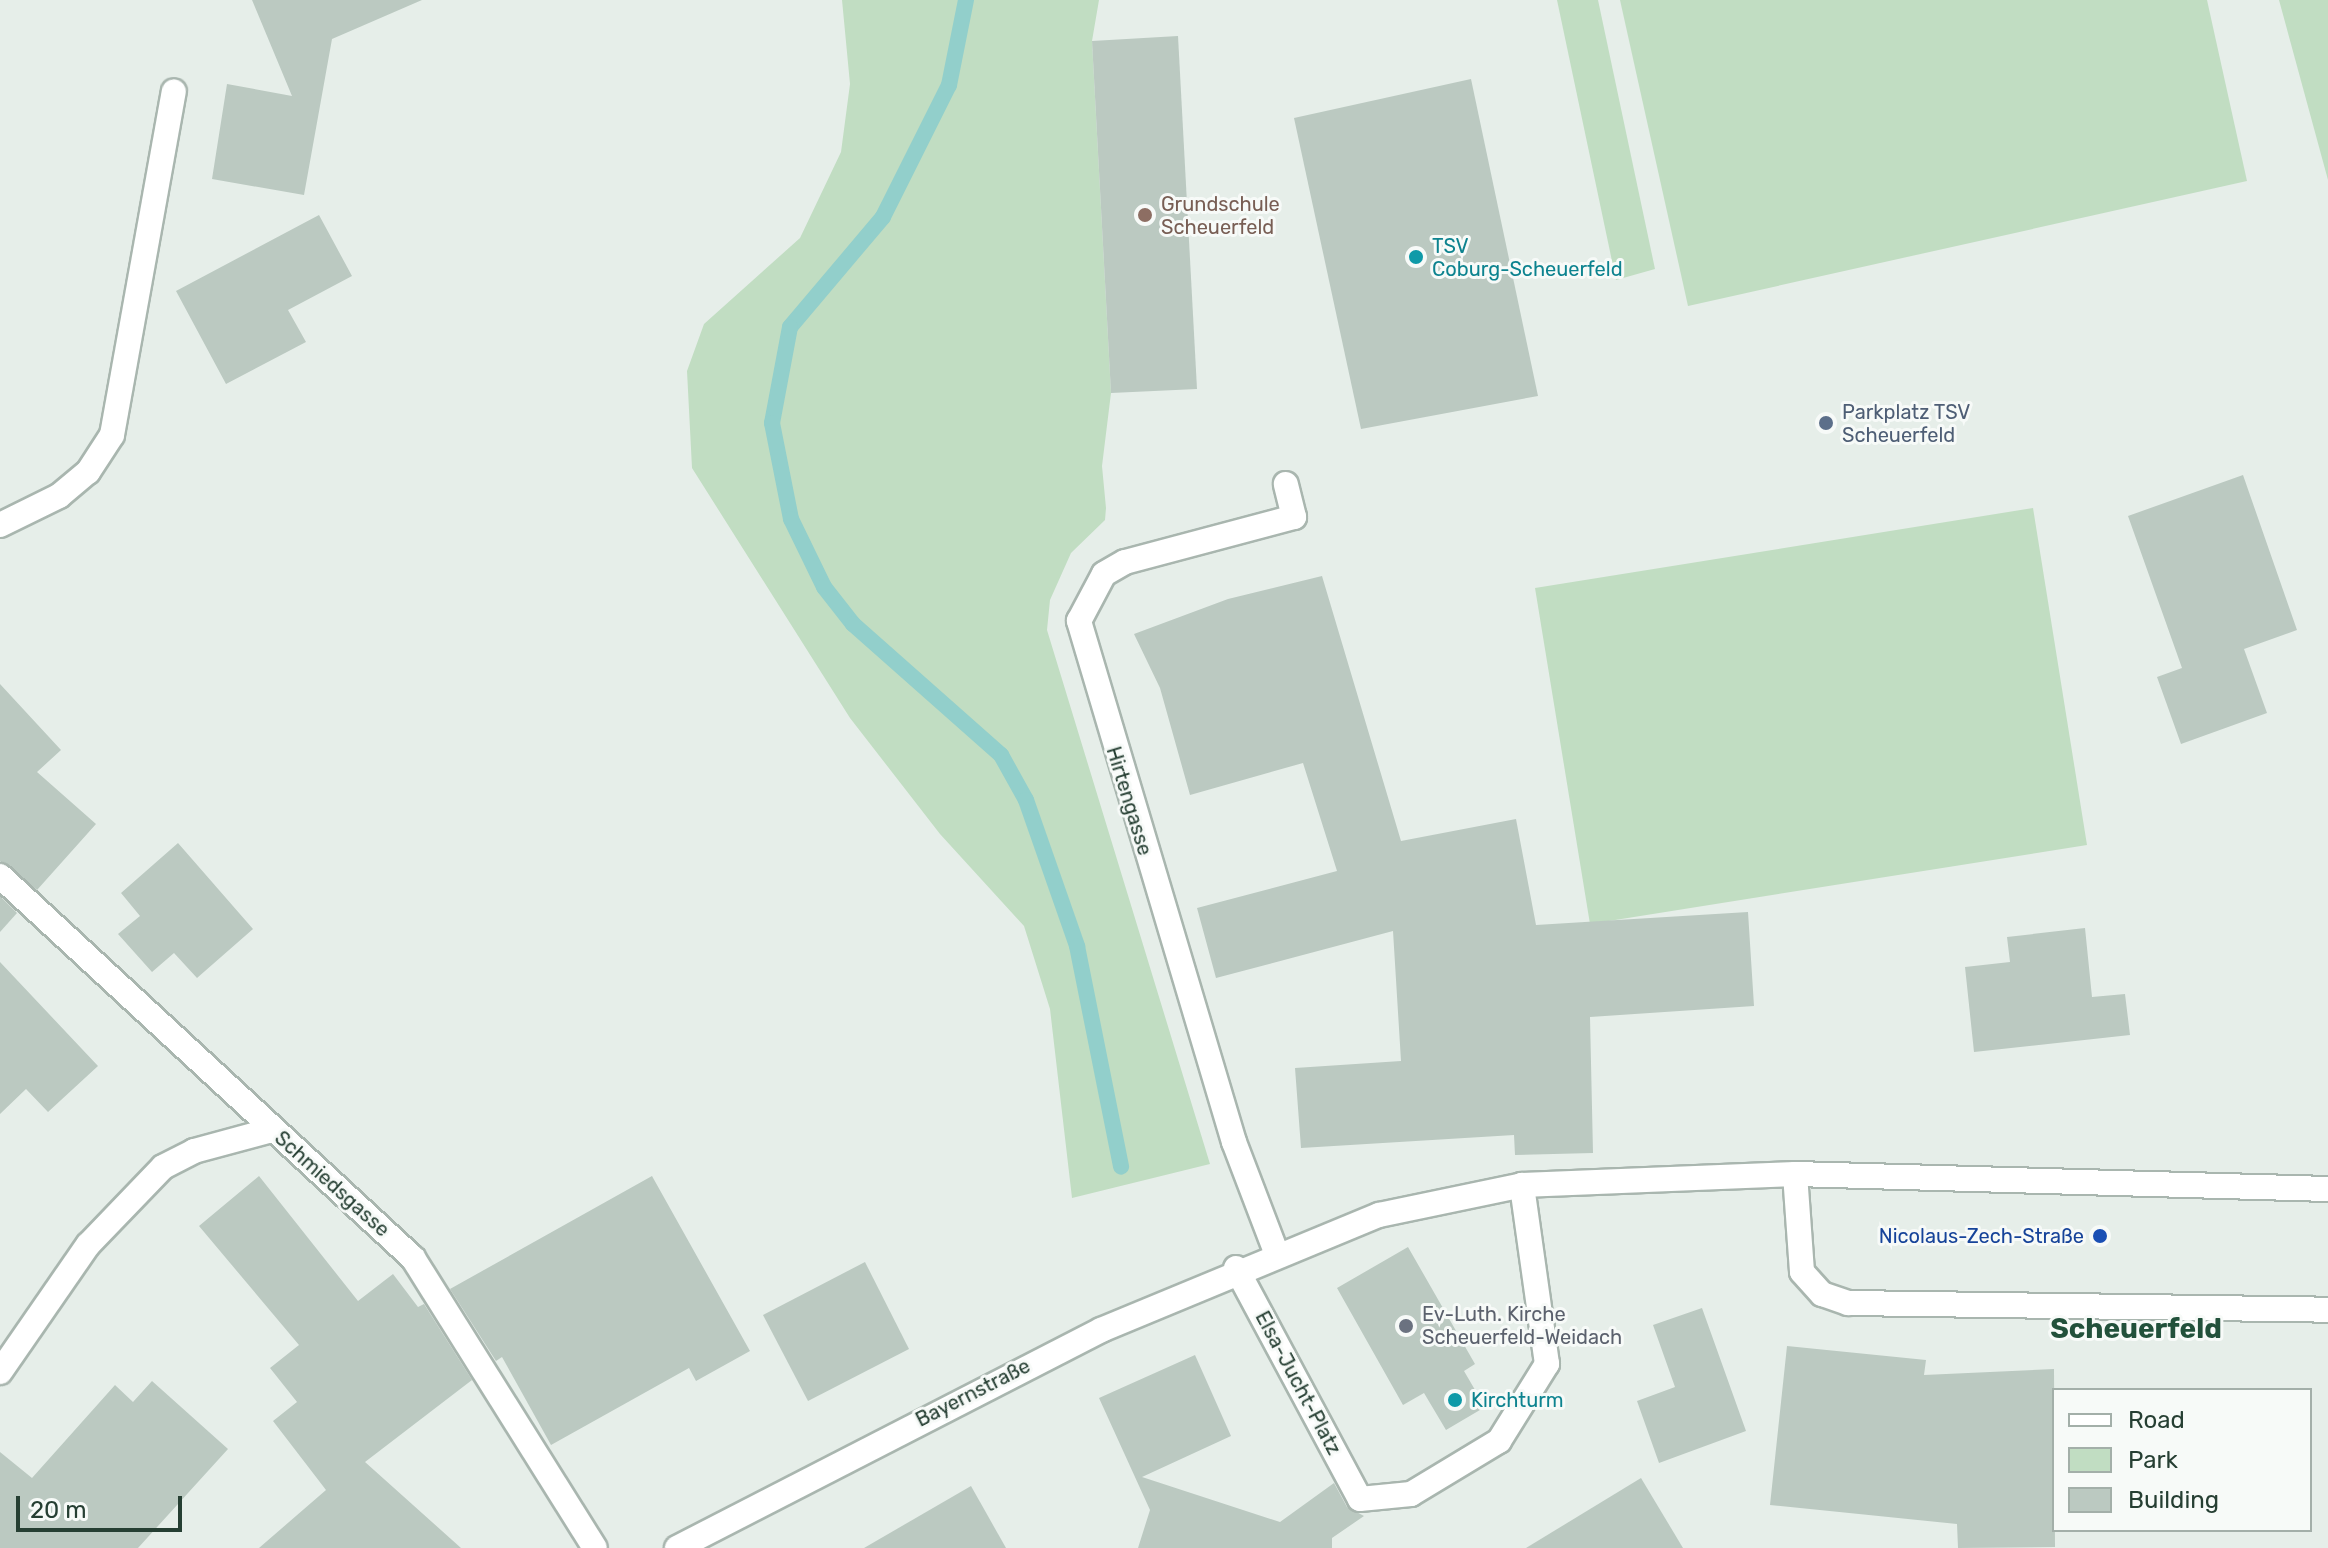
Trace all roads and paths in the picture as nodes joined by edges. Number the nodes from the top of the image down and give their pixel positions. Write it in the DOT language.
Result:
graph roads {
  1 [pos="174,92"];
  2 [pos="1286,484"];
  3 [pos="0,525"];
  4 [pos="0,876"];
  5 [pos="272,1130"];
  6 [pos="1795,1174"];
  7 [pos="1522,1185"];
  8 [pos="2328,1189"];
  9 [pos="1276,1252"];
  10 [pos="1236,1268"];
  11 [pos="2328,1310"];
  12 [pos="0,1372"];
  13 [pos="595,1548"];
  14 [pos="677,1548"];
  1 -- 3 [label="street"];
  2 -- 9 [label="street, Hirtengasse"];
  4 -- 5 [label="street, Schmiedsgasse"];
  5 -- 12 [label="street"];
  5 -- 13 [label="street, Schmiedsgasse"];
  6 -- 7 [label="street"];
  6 -- 8 [label="street"];
  6 -- 11 [label="street"];
  7 -- 9 [label="street"];
  7 -- 10 [label="street, Elsa-Jucht-Platz"];
  9 -- 10 [label="street, Bayernstraße"];
  10 -- 14 [label="street, Bayernstraße"];
}
